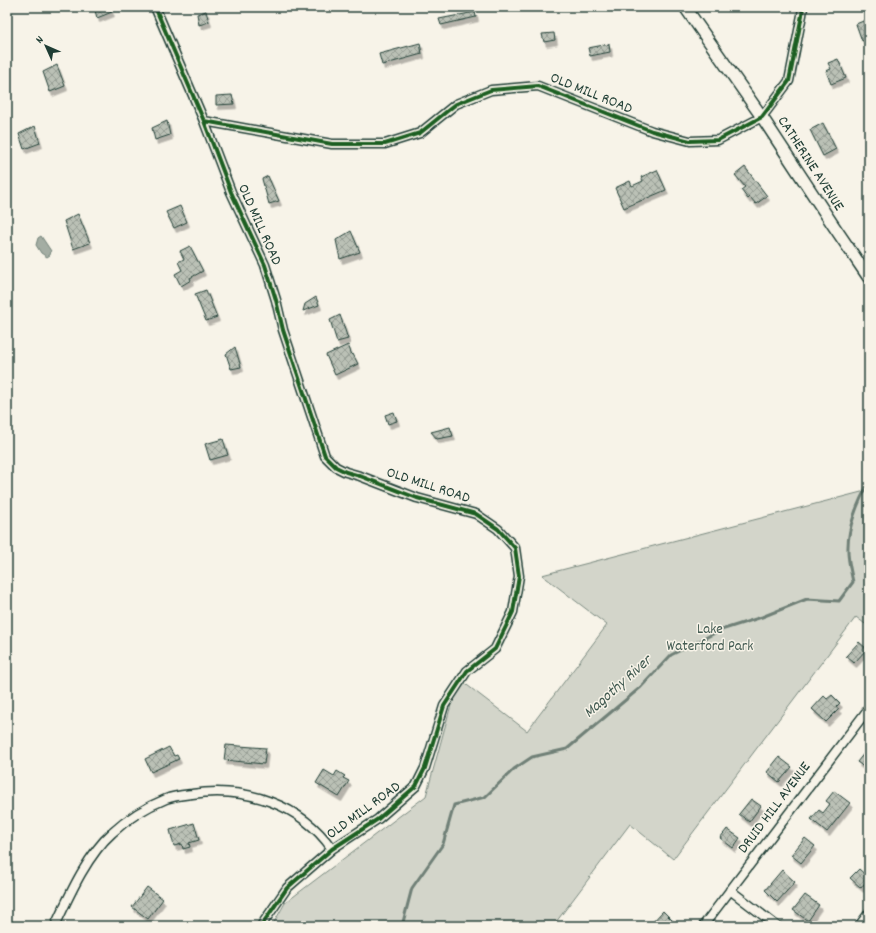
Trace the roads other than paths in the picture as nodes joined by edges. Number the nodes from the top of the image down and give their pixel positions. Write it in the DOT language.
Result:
graph roads {
  1 [pos="155,7"];
  2 [pos="685,7"];
  3 [pos="803,7"];
  4 [pos="762,117"];
  5 [pos="204,121"];
  6 [pos="869,278"];
  7 [pos="869,708"];
  8 [pos="332,849"];
  9 [pos="730,890"];
  10 [pos="869,913"];
  11 [pos="56,926"];
  12 [pos="261,926"];
  13 [pos="703,926"];
  14 [pos="777,926"];
  15 [pos="859,926"];
  1 -- 5 [label="street, OLD MILL ROAD"];
  2 -- 4 [label="street, CATHERINE AVENUE"];
  3 -- 4 [label="street, OLD MILL ROAD"];
  4 -- 5 [label="street, OLD MILL ROAD"];
  4 -- 6 [label="street, CATHERINE AVENUE"];
  5 -- 8 [label="street, OLD MILL ROAD"];
  7 -- 9 [label="street, DRUID HILL AVENUE"];
  8 -- 11 [label="street"];
  8 -- 12 [label="street, OLD MILL ROAD"];
  9 -- 13 [label="street, DRUID HILL AVENUE"];
  9 -- 14 [label="street"];
  10 -- 15 [label="street"];
}
